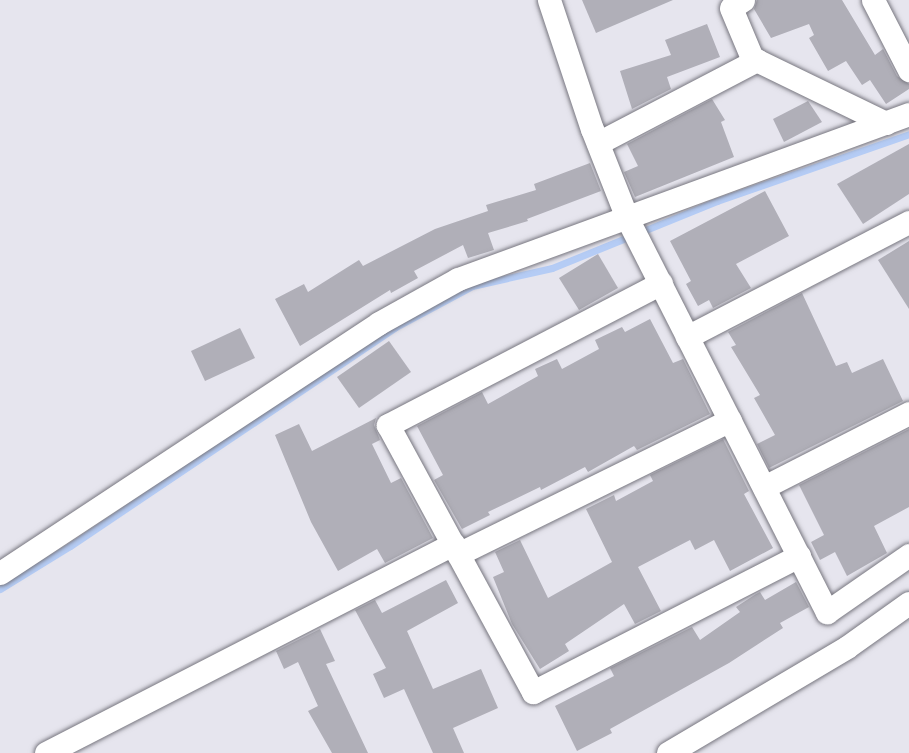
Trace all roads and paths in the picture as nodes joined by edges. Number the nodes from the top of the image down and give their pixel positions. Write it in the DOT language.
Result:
graph roads {
  1 [pos="549,0"];
  2 [pos="743,0"];
  3 [pos="873,0"];
  4 [pos="757,60"];
  5 [pos="909,70"];
  6 [pos="909,114"];
  7 [pos="886,123"];
  8 [pos="598,143"];
  9 [pos="627,218"];
  10 [pos="909,222"];
  11 [pos="661,283"];
  12 [pos="687,337"];
  13 [pos="909,413"];
  14 [pos="730,420"];
  15 [pos="764,487"];
  16 [pos="455,549"];
  17 [pos="909,555"];
  18 [pos="799,556"];
  19 [pos="0,573"];
  20 [pos="909,603"];
  21 [pos="46,753"];
  22 [pos="668,753"];
  1 -- 8 [label="street"];
  2 -- 4 [label="street"];
  3 -- 5 [label="street"];
  4 -- 7 [label="street"];
  4 -- 8 [label="street"];
  6 -- 7 [label="street"];
  7 -- 9 [label="street"];
  8 -- 9 [label="street"];
  9 -- 11 [label="street"];
  9 -- 19 [label="street"];
  10 -- 12 [label="street"];
  11 -- 12 [label="street"];
  11 -- 16 [label="street"];
  12 -- 14 [label="street"];
  13 -- 15 [label="street"];
  14 -- 15 [label="street"];
  14 -- 16 [label="street"];
  15 -- 18 [label="street"];
  16 -- 18 [label="street"];
  16 -- 21 [label="street"];
  17 -- 18 [label="street"];
  20 -- 22 [label="street"];
}
